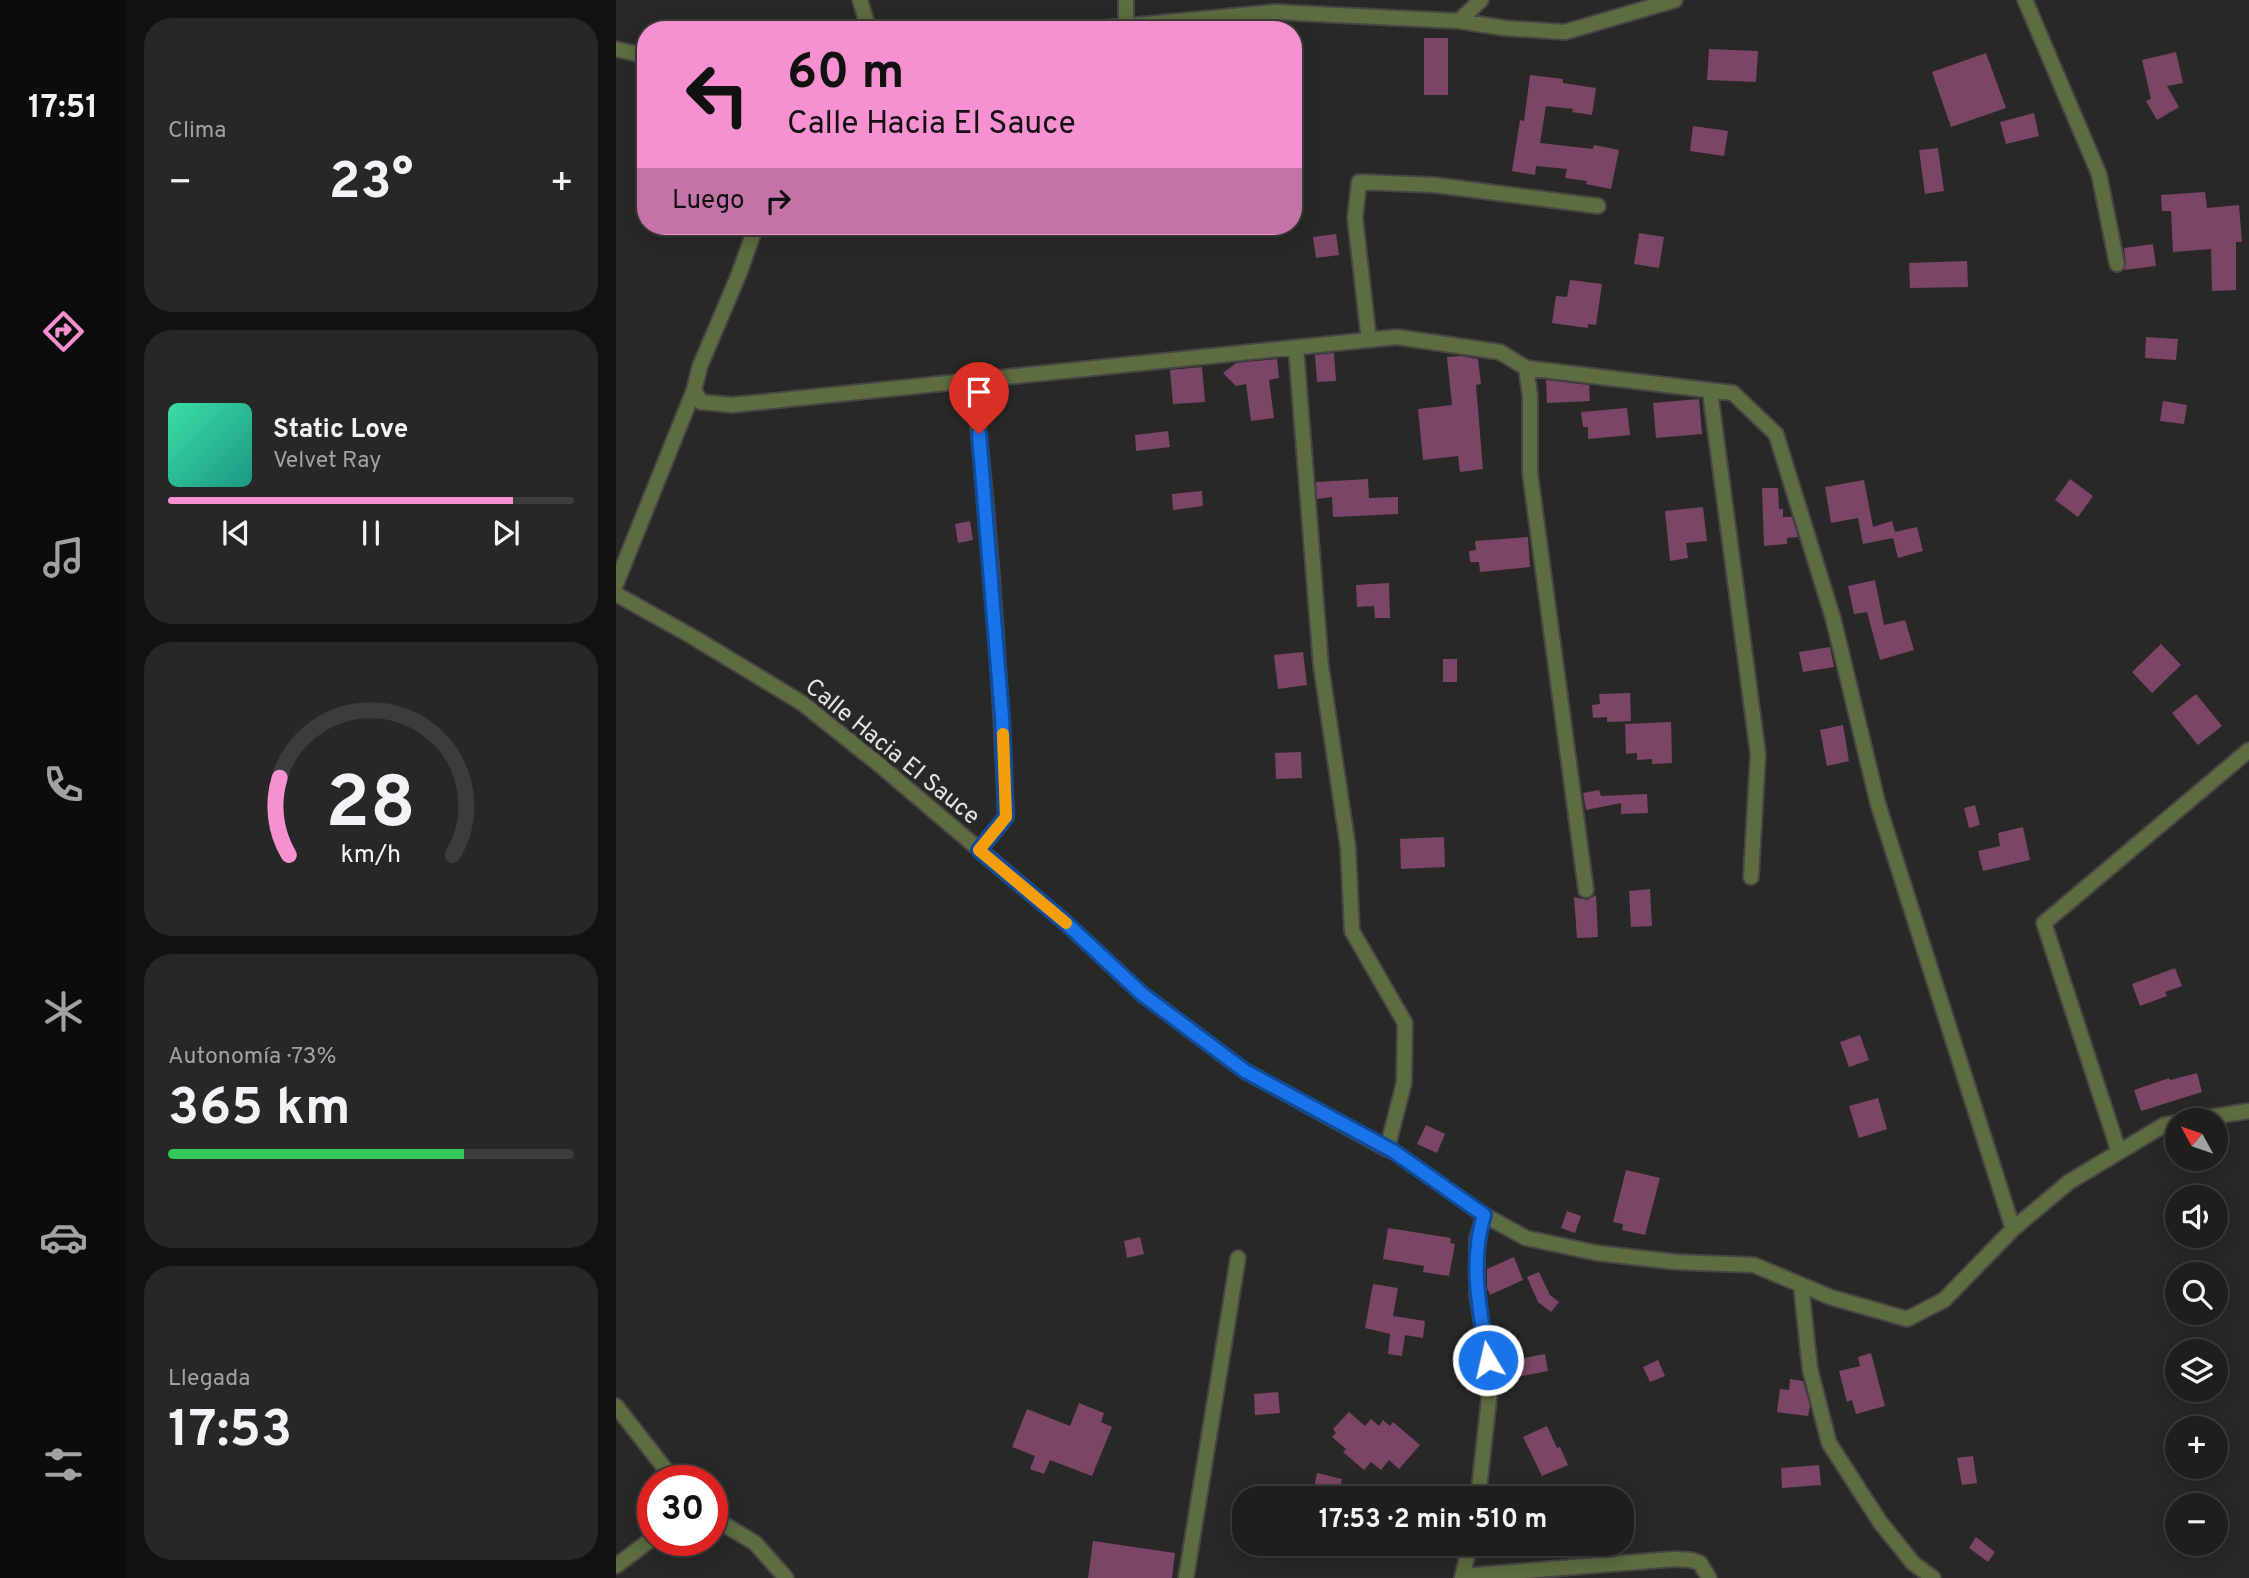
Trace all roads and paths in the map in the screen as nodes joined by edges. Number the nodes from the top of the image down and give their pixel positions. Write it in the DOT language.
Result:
graph roads {
  1 [pos="860,0"];
  2 [pos="1126,0"];
  3 [pos="1481,0"];
  4 [pos="1675,0"];
  5 [pos="2025,0"];
  6 [pos="866,21"];
  7 [pos="1126,21"];
  8 [pos="1179,21"];
  9 [pos="1459,21"];
  10 [pos="616,49"];
  11 [pos="637,55"];
  12 [pos="1598,206"];
  13 [pos="753,235"];
  14 [pos="2117,264"];
  15 [pos="1369,340"];
  16 [pos="1296,348"];
  17 [pos="1525,368"];
  18 [pos="973,381"];
  19 [pos="694,390"];
  20 [pos="1710,391"];
  21 [pos="616,584"];
  22 [pos="616,594"];
  23 [pos="2249,750"];
  24 [pos="979,850"];
  25 [pos="1751,877"];
  26 [pos="1586,890"];
  27 [pos="2249,1111"];
  28 [pos="2228,1114"];
  29 [pos="2165,1125"];
  30 [pos="1387,1149"];
  31 [pos="2119,1152"];
  32 [pos="1484,1215"];
  33 [pos="2012,1229"];
  34 [pos="1238,1258"];
  35 [pos="1801,1284"];
  36 [pos="616,1406"];
  37 [pos="662,1465"];
  38 [pos="1479,1486"];
  39 [pos="728,1527"];
  40 [pos="637,1550"];
  41 [pos="1467,1556"];
  42 [pos="616,1566"];
  43 [pos="1463,1577"];
  44 [pos="786,1578"];
  45 [pos="1186,1578"];
  46 [pos="1709,1578"];
  47 [pos="1933,1578"];
  1 -- 6 [label="street"];
  2 -- 7 [label="street"];
  3 -- 9 [label="street"];
  4 -- 9 [label="street"];
  5 -- 14 [label="street"];
  8 -- 9 [label="street"];
  10 -- 11 [label="street"];
  12 -- 15 [label="street"];
  13 -- 19 [label="street"];
  15 -- 16 [label="street"];
  15 -- 17 [label="street"];
  16 -- 18 [label="street"];
  16 -- 30 [label="street"];
  17 -- 20 [label="street"];
  17 -- 26 [label="street"];
  18 -- 19 [label="street"];
  18 -- 24 [label="street"];
  19 -- 21 [label="street"];
  20 -- 25 [label="street"];
  20 -- 33 [label="street"];
  22 -- 24 [label="street, Calle Hacia El Sauce"];
  23 -- 31 [label="street"];
  24 -- 30 [label="street, Calle Hacia El Sauce"];
  27 -- 28 [label="street"];
  29 -- 31 [label="street, Calle Hacia El Sauce"];
  30 -- 32 [label="street, Calle Hacia El Sauce"];
  31 -- 33 [label="street, Calle Hacia El Sauce"];
  32 -- 35 [label="street, Calle Hacia El Sauce"];
  32 -- 38 [label="street"];
  33 -- 35 [label="street, Calle Hacia El Sauce"];
  34 -- 45 [label="street"];
  35 -- 47 [label="street"];
  36 -- 37 [label="street"];
  39 -- 44 [label="street"];
  40 -- 42 [label="street"];
  41 -- 43 [label="street"];
  43 -- 46 [label="street"];
}
